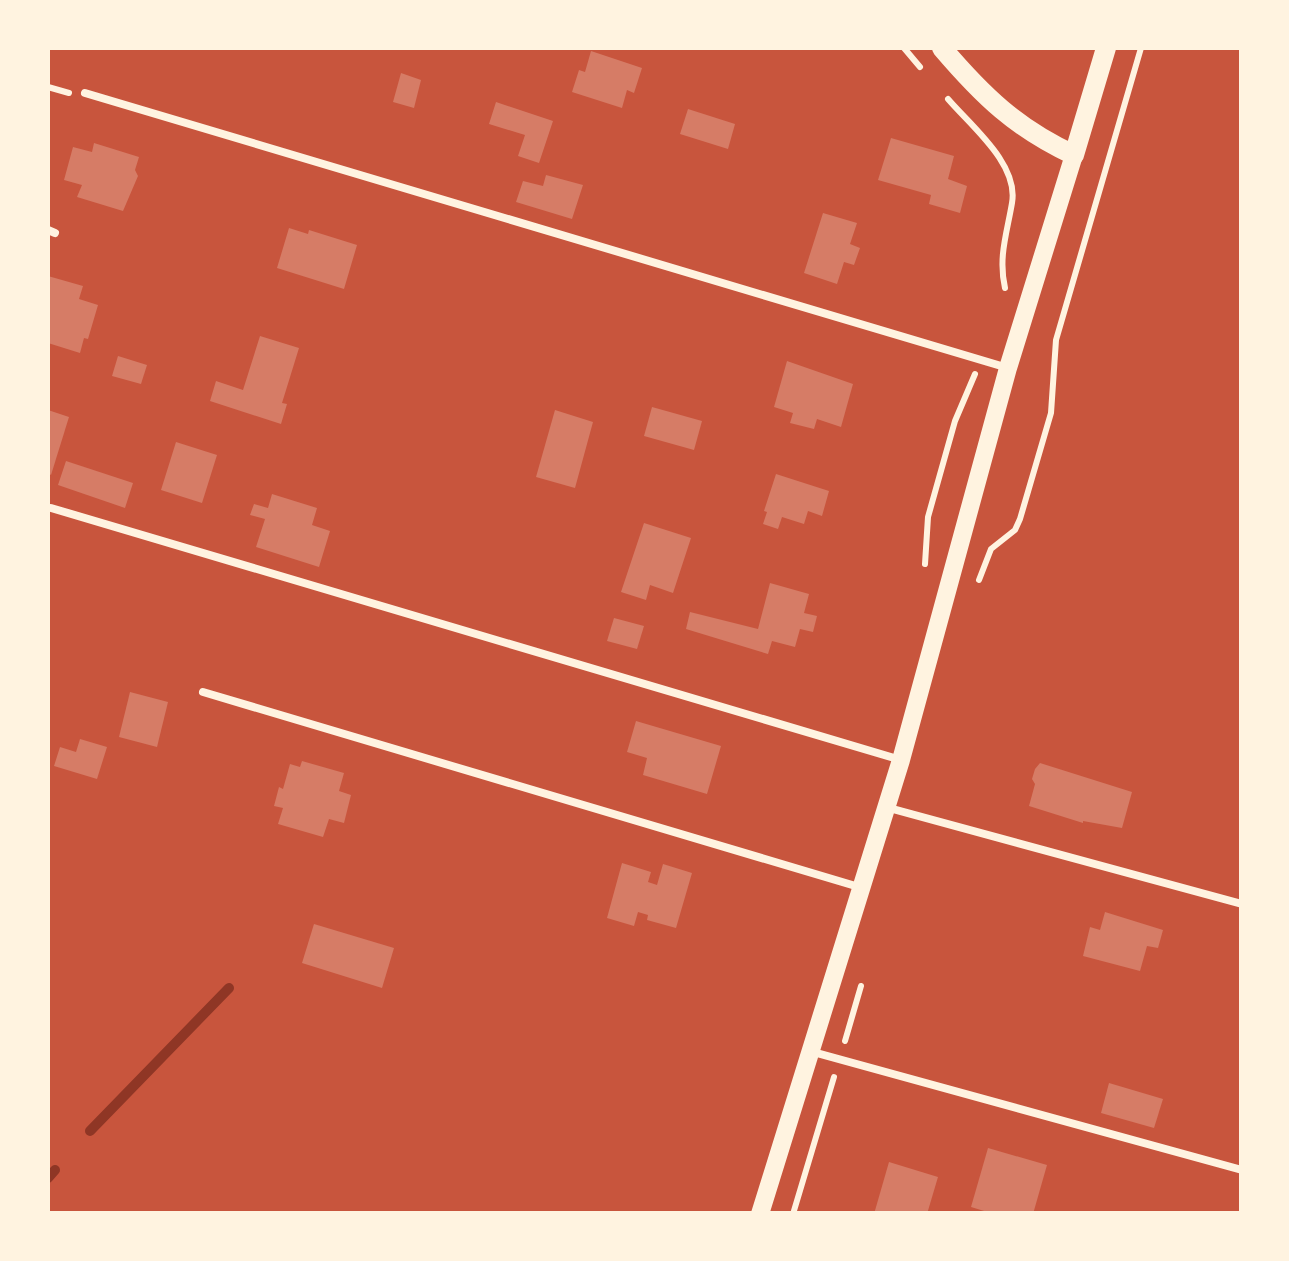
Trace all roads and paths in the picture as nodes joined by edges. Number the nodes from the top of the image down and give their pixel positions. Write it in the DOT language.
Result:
graph roads {
  1 [pos="942,48"];
  2 [pos="1106,48"];
  3 [pos="1141,48"];
  4 [pos="85,93"];
  5 [pos="944,95"];
  6 [pos="1074,156"];
  7 [pos="1006,293"];
  8 [pos="1008,368"];
  9 [pos="51,508"];
  10 [pos="977,587"];
  11 [pos="203,692"];
  12 [pos="901,760"];
  13 [pos="886,807"];
  14 [pos="859,887"];
  15 [pos="1242,904"];
  16 [pos="861,985"];
  17 [pos="808,1051"];
  18 [pos="839,1060"];
  19 [pos="1242,1170"];
  20 [pos="760,1214"];
  21 [pos="793,1214"];
  1 -- 6 [label="main road"];
  2 -- 6 [label="main road"];
  3 -- 10 [label="path"];
  4 -- 8 [label="lane"];
  5 -- 7 [label="path"];
  6 -- 8 [label="street"];
  8 -- 12 [label="street"];
  9 -- 12 [label="lane"];
  11 -- 14 [label="lane"];
  12 -- 13 [label="street"];
  13 -- 14 [label="street"];
  13 -- 15 [label="lane"];
  14 -- 17 [label="street"];
  16 -- 18 [label="path"];
  17 -- 18 [label="lane"];
  17 -- 20 [label="street"];
  18 -- 19 [label="lane"];
  18 -- 21 [label="path"];
}
